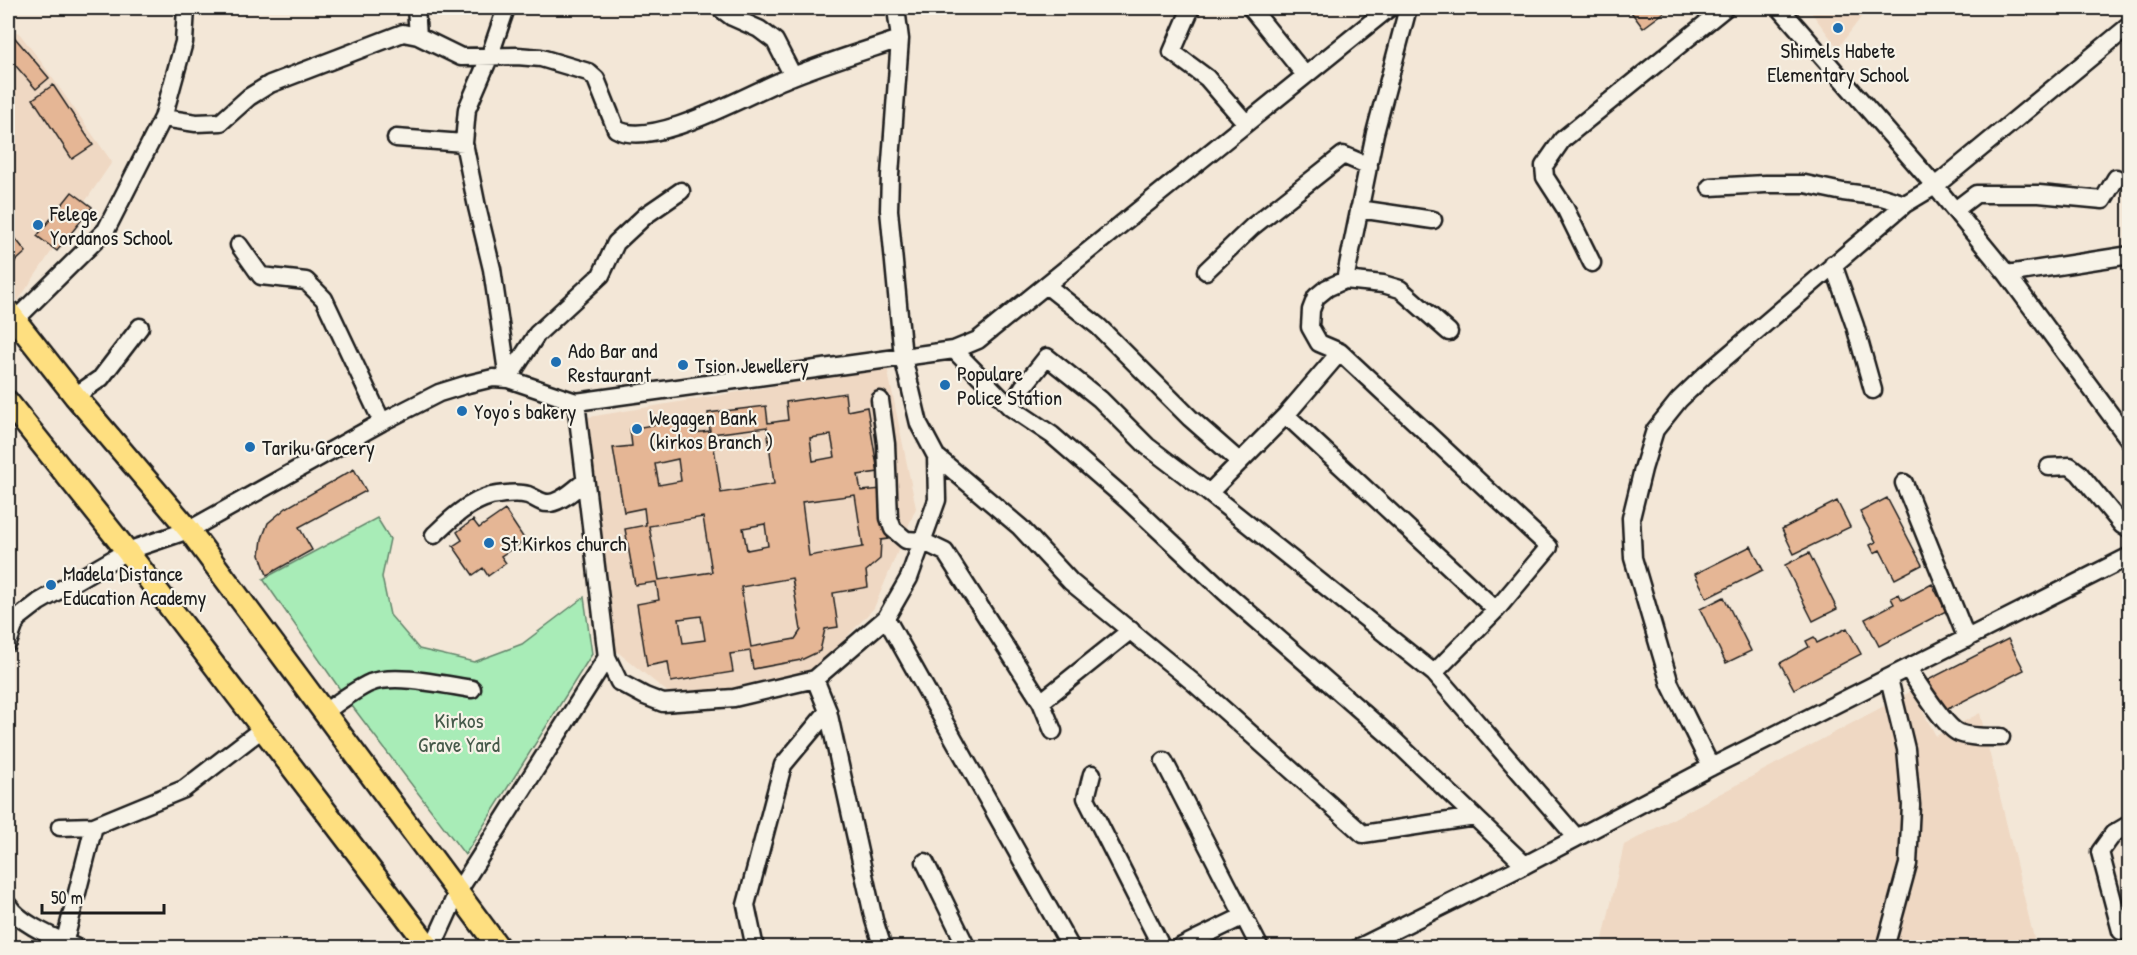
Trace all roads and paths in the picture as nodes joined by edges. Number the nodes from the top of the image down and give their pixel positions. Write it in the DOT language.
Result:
graph roads {
  1 [pos="186,8"];
  2 [pos="416,8"];
  3 [pos="506,8"];
  4 [pos="720,8"];
  5 [pos="896,8"];
  6 [pos="1191,8"];
  7 [pos="1251,8"];
  8 [pos="1389,8"];
  9 [pos="1408,8"];
  10 [pos="1725,8"];
  11 [pos="1780,8"];
  12 [pos="2130,26"];
  13 [pos="418,36"];
  14 [pos="900,39"];
  15 [pos="489,58"];
  16 [pos="1305,75"];
  17 [pos="793,76"];
  18 [pos="162,118"];
  19 [pos="1246,123"];
  20 [pos="396,138"];
  21 [pos="464,143"];
  22 [pos="1369,166"];
  23 [pos="2116,178"];
  24 [pos="1935,186"];
  25 [pos="1710,187"];
  26 [pos="681,190"];
  27 [pos="1905,204"];
  28 [pos="1359,208"];
  29 [pos="1955,210"];
  30 [pos="1433,220"];
  31 [pos="239,245"];
  32 [pos="2130,255"];
  33 [pos="1592,263"];
  34 [pos="1833,264"];
  35 [pos="1206,271"];
  36 [pos="2007,274"];
  37 [pos="1345,280"];
  38 [pos="1046,285"];
  39 [pos="11,315"];
  40 [pos="140,327"];
  41 [pos="1449,332"];
  42 [pos="954,350"];
  43 [pos="1340,352"];
  44 [pos="903,357"];
  45 [pos="508,379"];
  46 [pos="1873,390"];
  47 [pos="75,396"];
  48 [pos="880,400"];
  49 [pos="8,402"];
  50 [pos="576,402"];
  51 [pos="1010,406"];
  52 [pos="1286,415"];
  53 [pos="382,422"];
  54 [pos="2130,441"];
  55 [pos="936,456"];
  56 [pos="1240,462"];
  57 [pos="2049,467"];
  58 [pos="585,481"];
  59 [pos="1904,483"];
  60 [pos="1209,493"];
  61 [pos="189,530"];
  62 [pos="2130,530"];
  63 [pos="434,535"];
  64 [pos="922,541"];
  65 [pos="127,551"];
  66 [pos="2130,556"];
  67 [pos="1496,610"];
  68 [pos="886,618"];
  69 [pos="12,622"];
  70 [pos="1131,630"];
  71 [pos="1967,639"];
  72 [pos="8,643"];
  73 [pos="607,657"];
  74 [pos="1908,669"];
  75 [pos="1434,673"];
  76 [pos="815,679"];
  77 [pos="1889,679"];
  78 [pos="472,689"];
  79 [pos="1041,702"];
  80 [pos="828,711"];
  81 [pos="323,713"];
  82 [pos="262,729"];
  83 [pos="1053,731"];
  84 [pos="2001,737"];
  85 [pos="1164,761"];
  86 [pos="1711,767"];
  87 [pos="1092,774"];
  88 [pos="1475,817"];
  89 [pos="2130,824"];
  90 [pos="94,826"];
  91 [pos="60,827"];
  92 [pos="1576,837"];
  93 [pos="926,862"];
  94 [pos="1525,865"];
  95 [pos="457,893"];
  96 [pos="8,905"];
  97 [pos="1244,916"];
  98 [pos="2121,931"];
  99 [pos="69,946"];
  100 [pos="431,948"];
  101 [pos="499,948"];
  102 [pos="755,948"];
  103 [pos="882,948"];
  104 [pos="967,948"];
  105 [pos="1071,948"];
  106 [pos="1162,948"];
  107 [pos="1178,948"];
  108 [pos="1260,948"];
  109 [pos="1358,948"];
  110 [pos="1885,948"];
  1 -- 18 [label="street"];
  2 -- 13 [label="street"];
  3 -- 15 [label="street"];
  4 -- 17 [label="street"];
  5 -- 14 [label="street"];
  6 -- 19 [label="street"];
  7 -- 16 [label="street"];
  8 -- 16 [label="street"];
  9 -- 22 [label="street"];
  10 -- 33 [label="street"];
  11 -- 24 [label="street"];
  12 -- 24 [label="street"];
  13 -- 15 [label="street"];
  13 -- 18 [label="street"];
  14 -- 17 [label="street"];
  14 -- 44 [label="street"];
  15 -- 17 [label="street"];
  15 -- 21 [label="street"];
  16 -- 19 [label="street"];
  18 -- 39 [label="street"];
  19 -- 38 [label="street"];
  20 -- 21 [label="street"];
  21 -- 45 [label="street"];
  22 -- 28 [label="street"];
  22 -- 35 [label="street"];
  23 -- 29 [label="street"];
  24 -- 27 [label="street"];
  24 -- 29 [label="street"];
  25 -- 27 [label="street"];
  26 -- 45 [label="street"];
  27 -- 34 [label="street"];
  28 -- 30 [label="street"];
  28 -- 37 [label="street"];
  29 -- 36 [label="street"];
  31 -- 53 [label="street"];
  32 -- 36 [label="street"];
  34 -- 46 [label="street"];
  34 -- 86 [label="street"];
  36 -- 54 [label="street"];
  37 -- 41 [label="street"];
  37 -- 43 [label="street"];
  38 -- 42 [label="street"];
  38 -- 56 [label="street"];
  39 -- 47 [label="main road"];
  40 -- 47 [label="street"];
  42 -- 44 [label="street"];
  42 -- 51 [label="street"];
  43 -- 52 [label="street"];
  43 -- 67 [label="street"];
  44 -- 50 [label="street"];
  44 -- 55 [label="street"];
  45 -- 50 [label="street"];
  45 -- 53 [label="street"];
  47 -- 61 [label="main road"];
  48 -- 64 [label="street"];
  49 -- 65 [label="main road"];
  50 -- 58 [label="street"];
  51 -- 60 [label="street"];
  51 -- 88 [label="street"];
  52 -- 56 [label="street"];
  52 -- 67 [label="street"];
  53 -- 61 [label="street"];
  55 -- 64 [label="street"];
  55 -- 70 [label="street"];
  56 -- 60 [label="street"];
  57 -- 62 [label="street"];
  58 -- 63 [label="street"];
  58 -- 73 [label="street"];
  59 -- 71 [label="street"];
  60 -- 75 [label="street"];
  61 -- 65 [label="street"];
  61 -- 81 [label="main road"];
  64 -- 68 [label="street"];
  64 -- 79 [label="street"];
  65 -- 69 [label="street"];
  65 -- 82 [label="main road"];
  66 -- 71 [label="street"];
  67 -- 75 [label="street"];
  68 -- 76 [label="street"];
  68 -- 105 [label="street"];
  69 -- 72 [label="street"];
  70 -- 79 [label="street"];
  70 -- 88 [label="street"];
  71 -- 74 [label="street"];
  73 -- 76 [label="street"];
  73 -- 95 [label="street"];
  74 -- 77 [label="street"];
  74 -- 84 [label="street"];
  75 -- 92 [label="street"];
  76 -- 80 [label="street"];
  77 -- 86 [label="street"];
  77 -- 110 [label="street"];
  78 -- 81 [label="street"];
  79 -- 83 [label="street"];
  80 -- 102 [label="street"];
  80 -- 103 [label="street"];
  81 -- 95 [label="main road"];
  82 -- 90 [label="street"];
  82 -- 100 [label="main road"];
  85 -- 97 [label="street"];
  86 -- 92 [label="street"];
  87 -- 106 [label="street"];
  88 -- 94 [label="street"];
  89 -- 98 [label="street"];
  90 -- 91 [label="street"];
  90 -- 99 [label="street"];
  92 -- 94 [label="street"];
  93 -- 104 [label="street"];
  94 -- 109 [label="street"];
  95 -- 100 [label="street"];
  95 -- 101 [label="main road"];
  96 -- 99 [label="street"];
  97 -- 107 [label="street"];
  97 -- 108 [label="street"];
}
